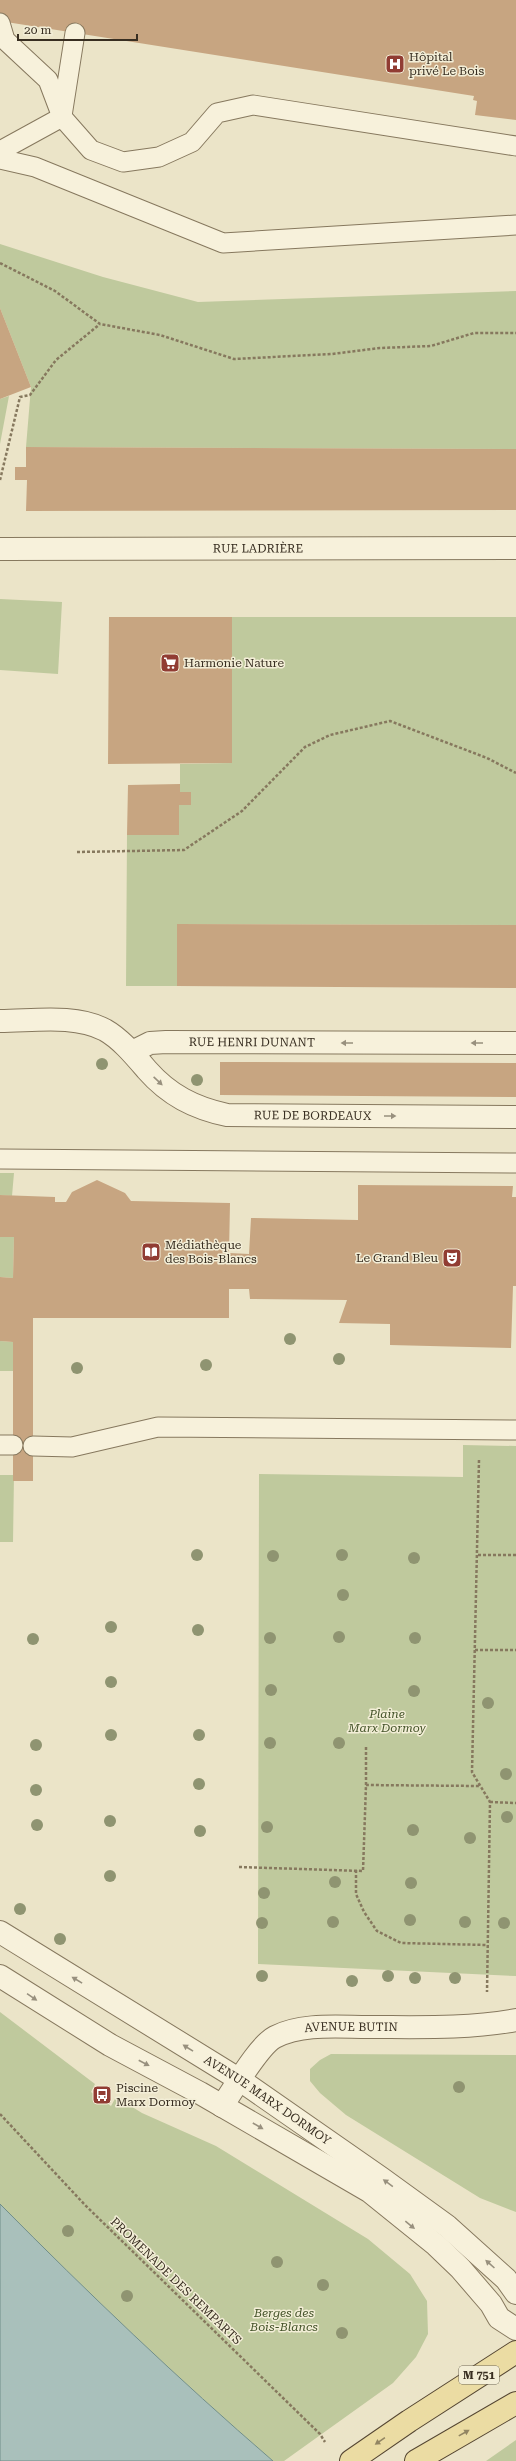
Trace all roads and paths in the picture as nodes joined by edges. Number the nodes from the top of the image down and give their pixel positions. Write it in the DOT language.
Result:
graph roads {
  1 [pos="0,23"];
  2 [pos="75,33"];
  3 [pos="62,118"];
  4 [pos="516,146"];
  5 [pos="0,151"];
  6 [pos="0,158"];
  7 [pos="516,225"];
  8 [pos="0,263"];
  9 [pos="100,324"];
  10 [pos="516,333"];
  11 [pos="0,480"];
  12 [pos="516,548"];
  13 [pos="0,549"];
  14 [pos="516,773"];
  15 [pos="78,852"];
  16 [pos="0,1021"];
  17 [pos="516,1043"];
  18 [pos="132,1052"];
  19 [pos="516,1117"];
  20 [pos="0,1159"];
  21 [pos="516,1163"];
  22 [pos="479,1430"];
  23 [pos="516,1430"];
  24 [pos="33,1446"];
  25 [pos="478,1555"];
  26 [pos="516,1556"];
  27 [pos="475,1650"];
  28 [pos="516,1650"];
  29 [pos="366,1747"];
  30 [pos="366,1784"];
  31 [pos="480,1786"];
  32 [pos="490,1802"];
  33 [pos="516,1803"];
  34 [pos="239,1867"];
  35 [pos="356,1870"];
  36 [pos="0,1932"];
  37 [pos="487,1945"];
  38 [pos="0,1976"];
  39 [pos="516,2020"];
  40 [pos="487,2024"];
  41 [pos="240,2080"];
  42 [pos="222,2106"];
  43 [pos="0,2114"];
  44 [pos="516,2293"];
  45 [pos="516,2329"];
  46 [pos="516,2352"];
  47 [pos="516,2403"];
  48 [pos="327,2445"];
  49 [pos="423,2457"];
  50 [pos="351,2461"];
  1 -- 3 [label="lane"];
  2 -- 3 [label="lane"];
  3 -- 4 [label="lane"];
  3 -- 5 [label="lane"];
  6 -- 7 [label="lane"];
  8 -- 9 [label="path"];
  9 -- 10 [label="path"];
  9 -- 11 [label="path"];
  12 -- 13 [label="street, RUE LADRIÈRE"];
  14 -- 15 [label="path"];
  16 -- 18 [label="street"];
  17 -- 18 [label="street, RUE HENRI DUNANT, one-way"];
  18 -- 19 [label="street, RUE DE BORDEAUX, one-way"];
  20 -- 21 [label="lane"];
  22 -- 23 [label="lane"];
  22 -- 24 [label="lane"];
  22 -- 25 [label="path"];
  25 -- 26 [label="path"];
  25 -- 27 [label="path"];
  27 -- 28 [label="path"];
  27 -- 31 [label="path"];
  29 -- 30 [label="path"];
  30 -- 31 [label="path"];
  30 -- 35 [label="path"];
  31 -- 32 [label="path"];
  32 -- 33 [label="path"];
  32 -- 37 [label="path"];
  34 -- 35 [label="path"];
  35 -- 37 [label="path"];
  41 -- 36 [label="street, AVENUE MARX DORMOY, one-way"];
  37 -- 40 [label="path"];
  38 -- 42 [label="street, AVENUE MARX DORMOY, one-way"];
  39 -- 40 [label="street, AVENUE BUTIN"];
  40 -- 41 [label="street, AVENUE BUTIN"];
  41 -- 42 [label="street, AVENUE BUTIN"];
  44 -- 41 [label="street, AVENUE MARX DORMOY, one-way"];
  42 -- 45 [label="street, AVENUE MARX DORMOY, one-way"];
  43 -- 48 [label="path, PROMENADE DES REMPARTS"];
  46 -- 50 [label="main road, M 751, one-way"];
  49 -- 47 [label="main road, one-way"];
}
